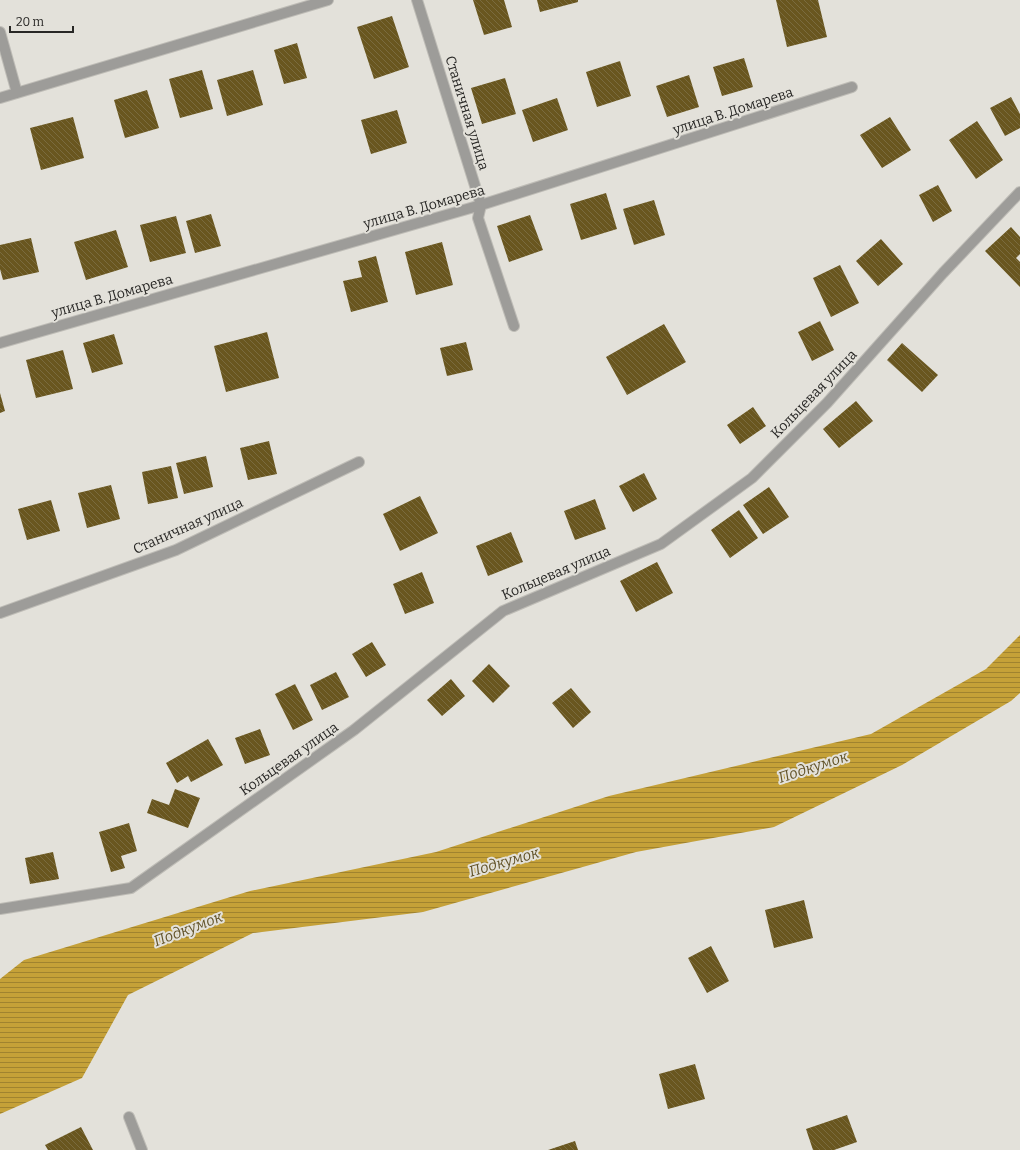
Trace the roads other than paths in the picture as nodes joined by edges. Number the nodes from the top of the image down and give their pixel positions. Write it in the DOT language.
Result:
graph roads {
  1 [pos="328,0"];
  2 [pos="417,0"];
  3 [pos="0,32"];
  4 [pos="852,87"];
  5 [pos="17,92"];
  6 [pos="0,98"];
  7 [pos="1020,192"];
  8 [pos="481,206"];
  9 [pos="514,326"];
  10 [pos="0,342"];
  11 [pos="359,462"];
  12 [pos="0,613"];
  13 [pos="0,909"];
  14 [pos="129,1117"];
  15 [pos="142,1150"];
  1 -- 5 [label="street"];
  2 -- 8 [label="street, Станичная улица"];
  3 -- 5 [label="street"];
  4 -- 8 [label="street, улица В. Домарева"];
  5 -- 6 [label="street"];
  7 -- 13 [label="street, Кольцевая улица"];
  8 -- 9 [label="street, Станичная улица"];
  8 -- 10 [label="street, улица В. Домарева"];
  11 -- 12 [label="street, Станичная улица"];
  14 -- 15 [label="street"];
}
